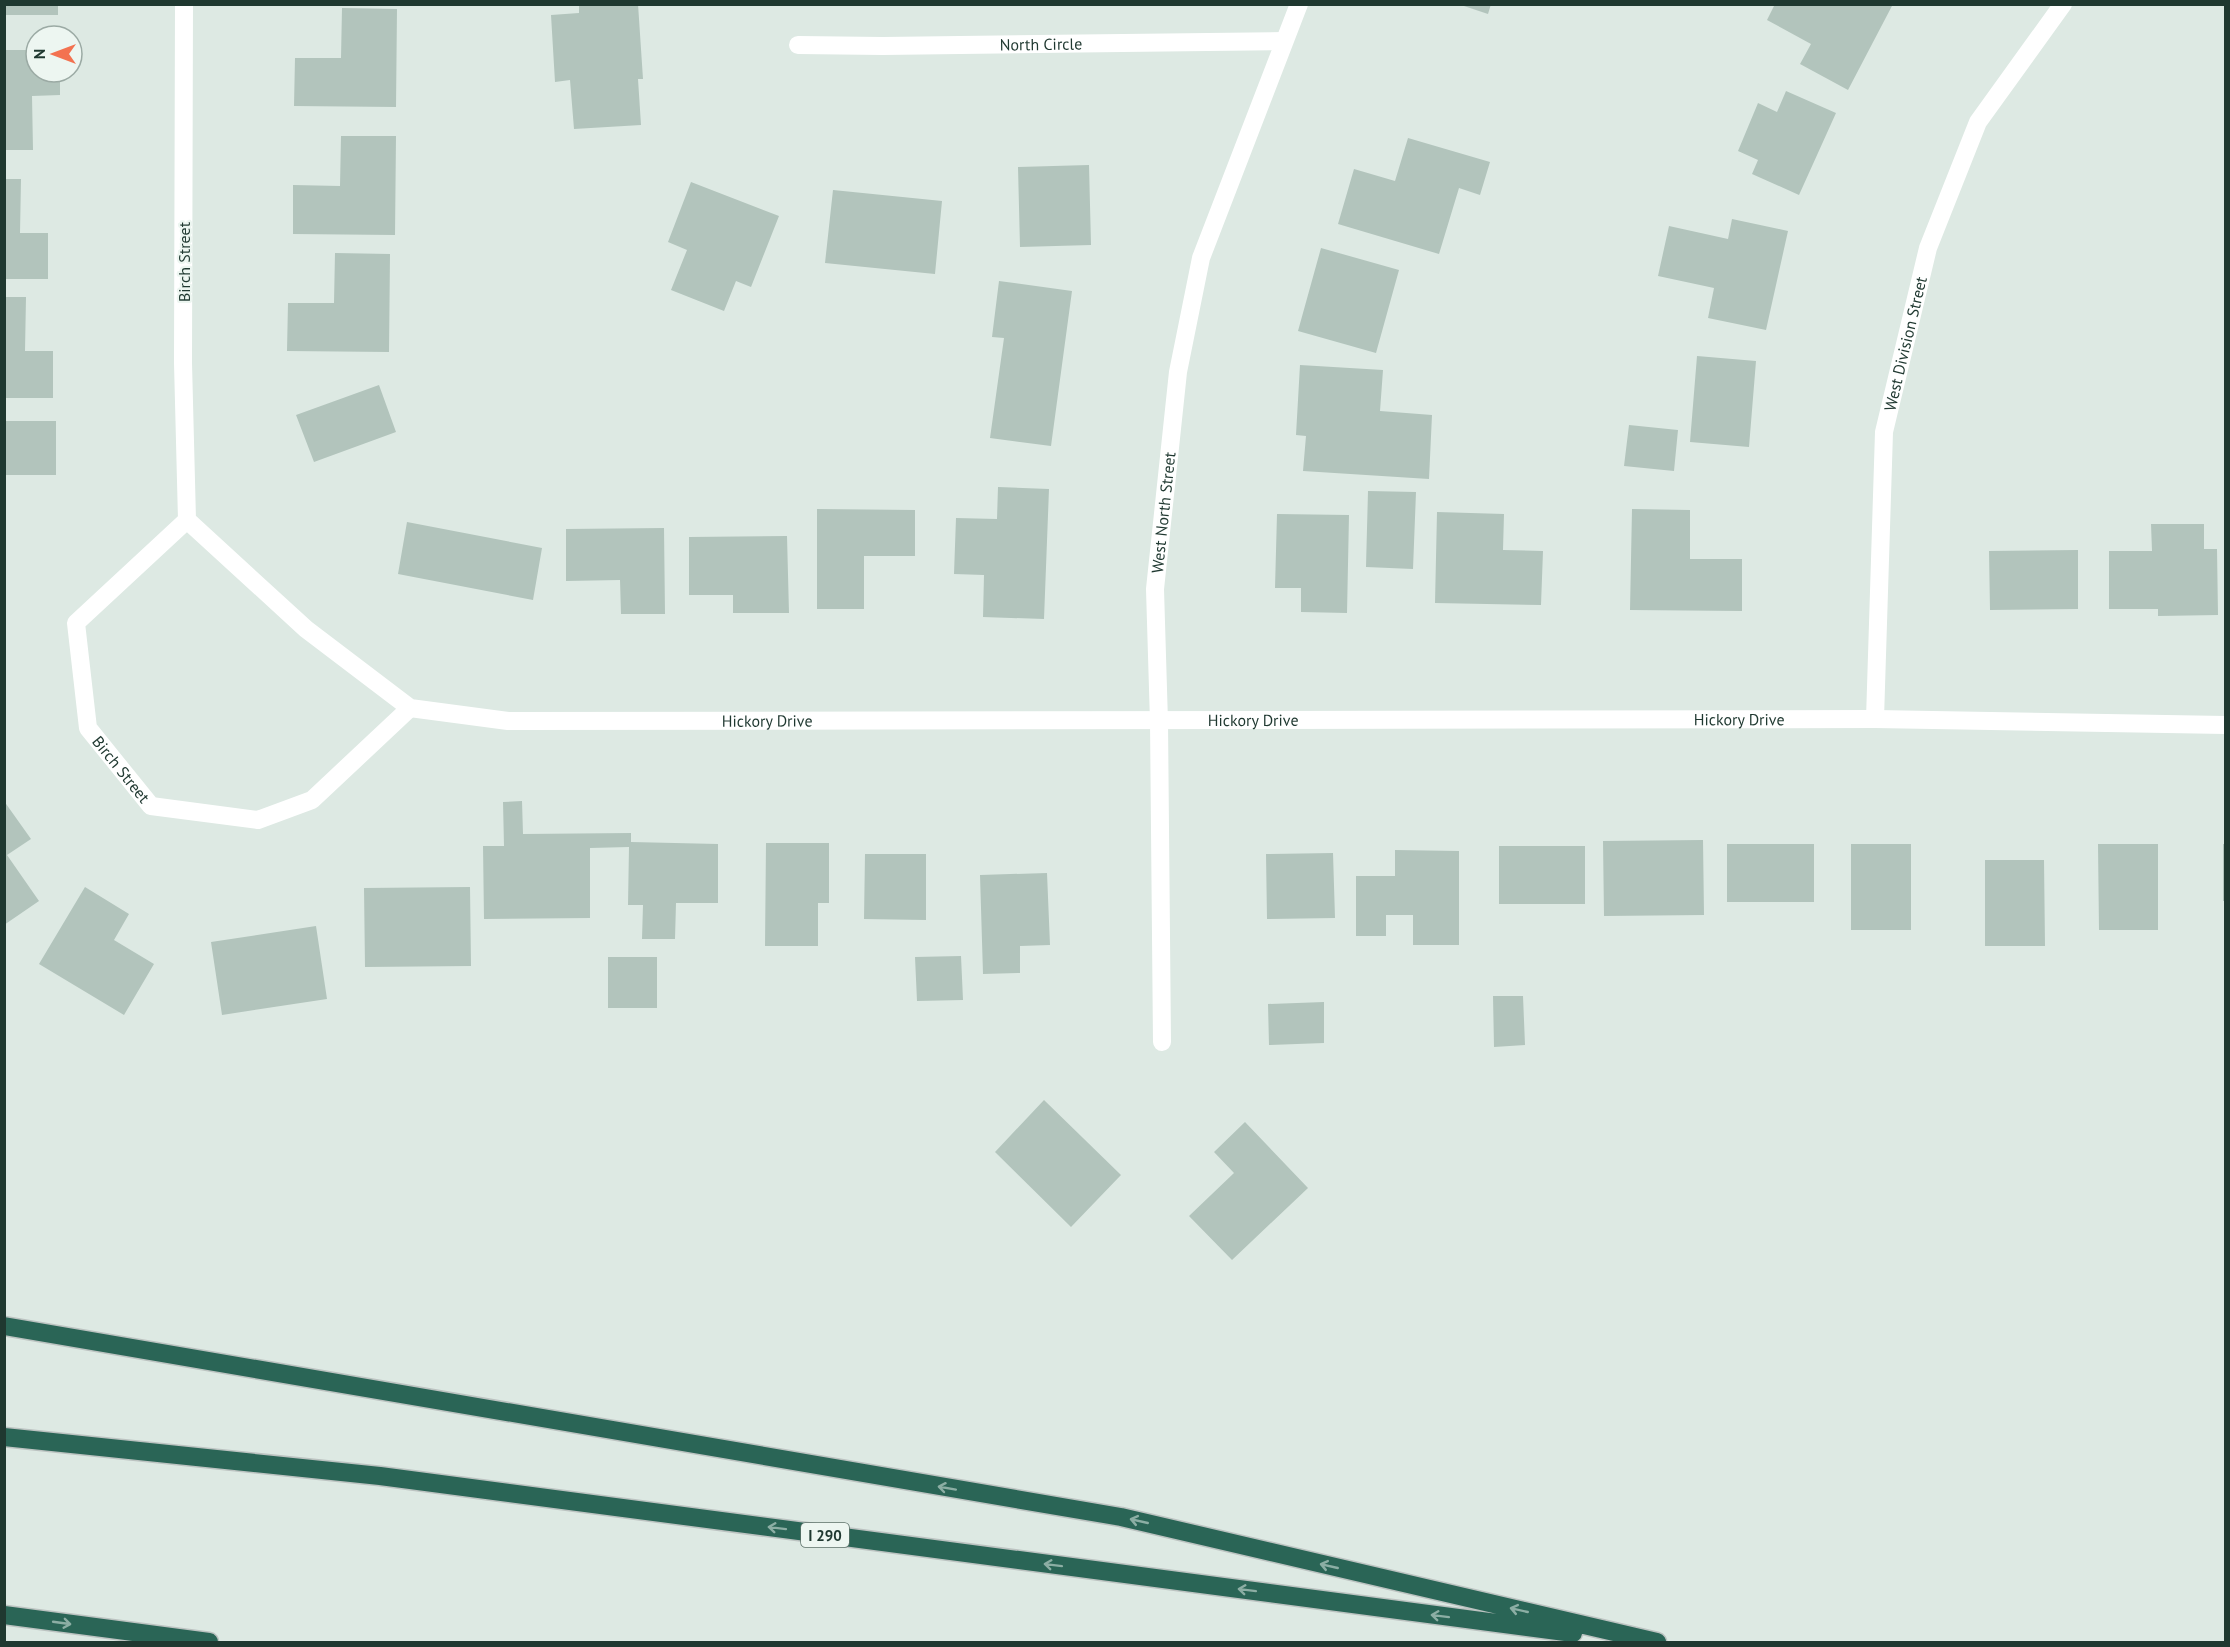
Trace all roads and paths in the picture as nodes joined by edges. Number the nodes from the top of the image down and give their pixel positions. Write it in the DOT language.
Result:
graph roads {
  1 [pos="184,4"];
  2 [pos="1299,4"];
  3 [pos="2063,4"];
  4 [pos="1284,42"];
  5 [pos="798,45"];
  6 [pos="187,520"];
  7 [pos="410,708"];
  8 [pos="1875,719"];
  9 [pos="1159,722"];
  10 [pos="2226,725"];
  11 [pos="1162,1042"];
  12 [pos="4,1326"];
  13 [pos="4,1437"];
  14 [pos="4,1615"];
  15 [pos="209,1642"];
  16 [pos="1644,1642"];
  17 [pos="1657,1642"];
  1 -- 6 [label="street, Birch Street"];
  2 -- 4 [label="street, West North Street"];
  3 -- 8 [label="street, West Division Street"];
  4 -- 5 [label="street, North Circle"];
  4 -- 9 [label="street, West North Street"];
  6 -- 7 [label="street"];
  6 -- 7 [label="street, Birch Street"];
  7 -- 9 [label="street, Hickory Drive"];
  8 -- 9 [label="street, Hickory Drive"];
  8 -- 10 [label="street, Hickory Drive"];
  9 -- 11 [label="street, West North Street"];
  17 -- 12 [label="highway, one-way"];
  16 -- 13 [label="highway, I 290, one-way"];
  14 -- 15 [label="highway, one-way"];
}
